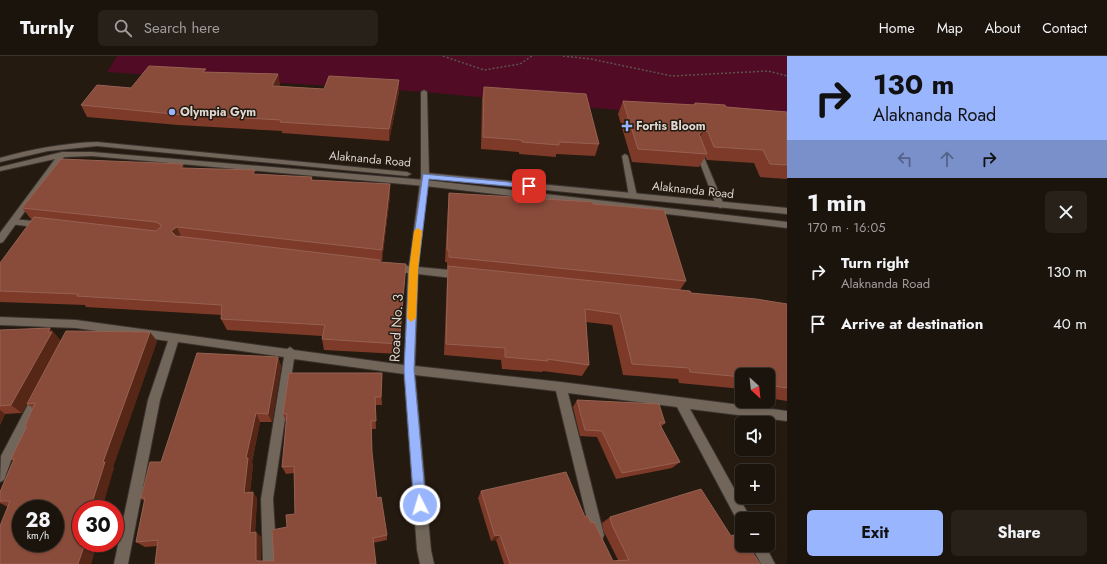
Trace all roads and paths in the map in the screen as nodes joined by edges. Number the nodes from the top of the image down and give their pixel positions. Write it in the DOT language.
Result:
graph roads {
  1 [pos="443,56"];
  2 [pos="532,56"];
  3 [pos="563,56"];
  4 [pos="787,76"];
  5 [pos="424,92"];
  6 [pos="68,145"];
  7 [pos="696,146"];
  8 [pos="61,155"];
  9 [pos="625,156"];
  10 [pos="0,160"];
  11 [pos="0,169"];
  12 [pos="425,179"];
  13 [pos="633,196"];
  14 [pos="720,205"];
  15 [pos="787,211"];
  16 [pos="13,222"];
  17 [pos="787,225"];
  18 [pos="55,227"];
  19 [pos="0,240"];
  20 [pos="387,267"];
  21 [pos="414,270"];
  22 [pos="472,276"];
  23 [pos="0,321"];
  24 [pos="76,324"];
  25 [pos="174,337"];
  26 [pos="69,338"];
  27 [pos="290,352"];
  28 [pos="409,370"];
  29 [pos="43,386"];
  30 [pos="561,387"];
  31 [pos="680,402"];
  32 [pos="787,416"];
  33 [pos="0,476"];
  34 [pos="740,512"];
  35 [pos="602,545"];
  36 [pos="762,552"];
  37 [pos="121,564"];
  38 [pos="270,564"];
  39 [pos="427,564"];
  40 [pos="768,564"];
  1 -- 2 [label="path"];
  3 -- 4 [label="path"];
  5 -- 12 [label="street, Road No. 3"];
  6 -- 8 [label="street"];
  6 -- 10 [label="street, Alaknanda Road"];
  6 -- 12 [label="street, Alaknanda Road"];
  7 -- 14 [label="lane"];
  8 -- 11 [label="street"];
  8 -- 12 [label="street"];
  8 -- 16 [label="street"];
  9 -- 13 [label="lane"];
  12 -- 13 [label="street, Alaknanda Road"];
  12 -- 17 [label="street"];
  12 -- 21 [label="street, Road No. 3"];
  13 -- 14 [label="street, Alaknanda Road"];
  14 -- 15 [label="street, Alaknanda Road"];
  16 -- 18 [label="street"];
  16 -- 19 [label="street"];
  20 -- 21 [label="street"];
  21 -- 22 [label="street"];
  21 -- 28 [label="street, Road No. 3"];
  23 -- 24 [label="street"];
  24 -- 25 [label="street"];
  24 -- 26 [label="street"];
  25 -- 27 [label="street"];
  25 -- 37 [label="street"];
  27 -- 28 [label="street"];
  27 -- 38 [label="street"];
  28 -- 30 [label="street"];
  28 -- 39 [label="street, Road No. 3"];
  29 -- 33 [label="street"];
  30 -- 31 [label="street"];
  30 -- 35 [label="street"];
  31 -- 32 [label="street"];
  31 -- 34 [label="street"];
  36 -- 40 [label="street"];
}
